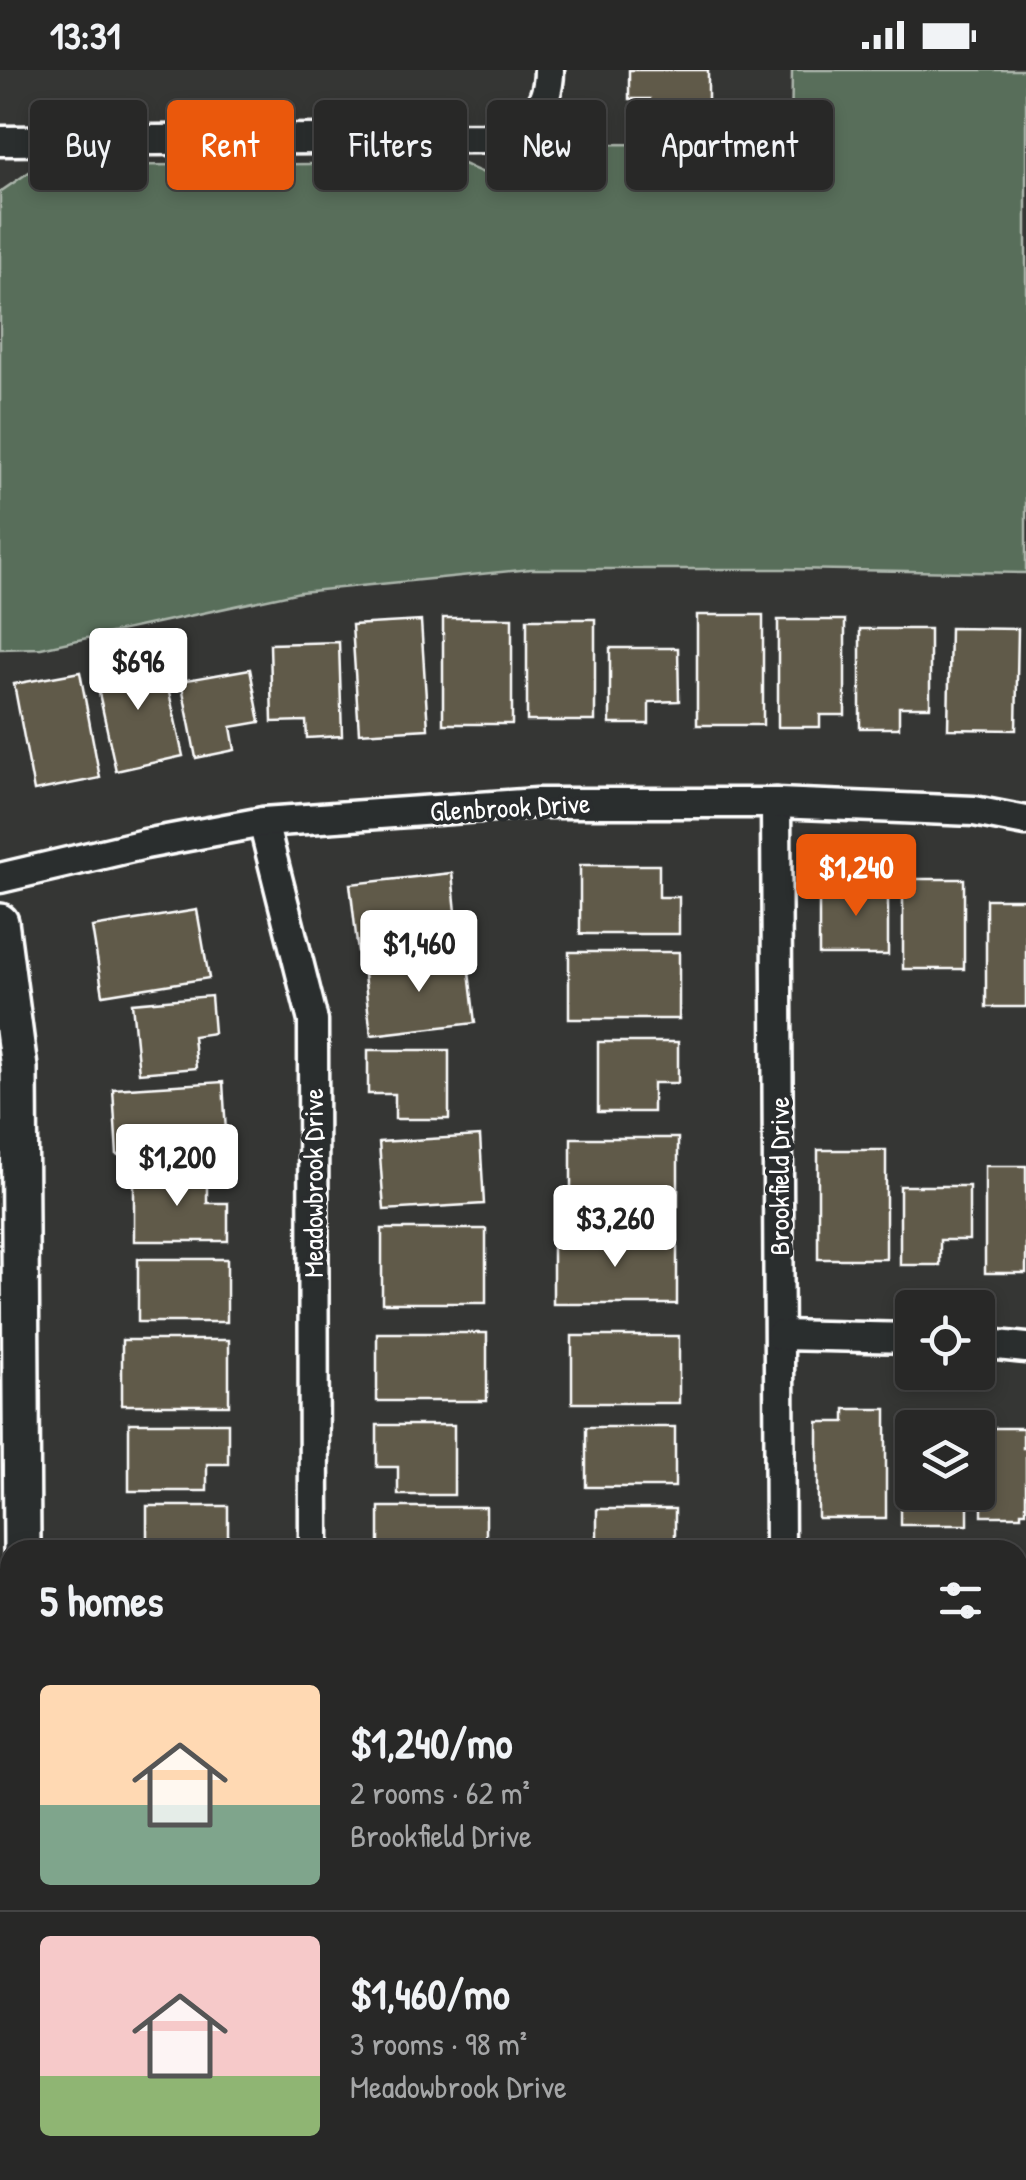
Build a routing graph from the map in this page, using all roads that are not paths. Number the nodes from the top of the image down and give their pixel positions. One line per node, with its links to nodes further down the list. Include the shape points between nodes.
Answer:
1 (549, 70): 2 (street, via 549,93 525,123 485,138)
2 (0, 141)
3 (776, 803): 4 (street, Glenbrook Drive, via 538,803); 5 (street, Glenbrook Drive, via 974,812); 8 (street, Brookfield Drive)
4 (263, 822): 6 (street, Glenbrook Drive); 13 (street, Meadowbrook Drive, via 312,1021)
5 (1026, 822)
6 (0, 878)
7 (0, 922): 12 (street, via 19,1068)
8 (780, 1335): 9 (street); 14 (street, Brookfield Drive)
9 (895, 1338)
10 (995, 1345): 11 (street)
11 (1026, 1348)
12 (22, 1540)
13 (314, 1540)
14 (780, 1540)

